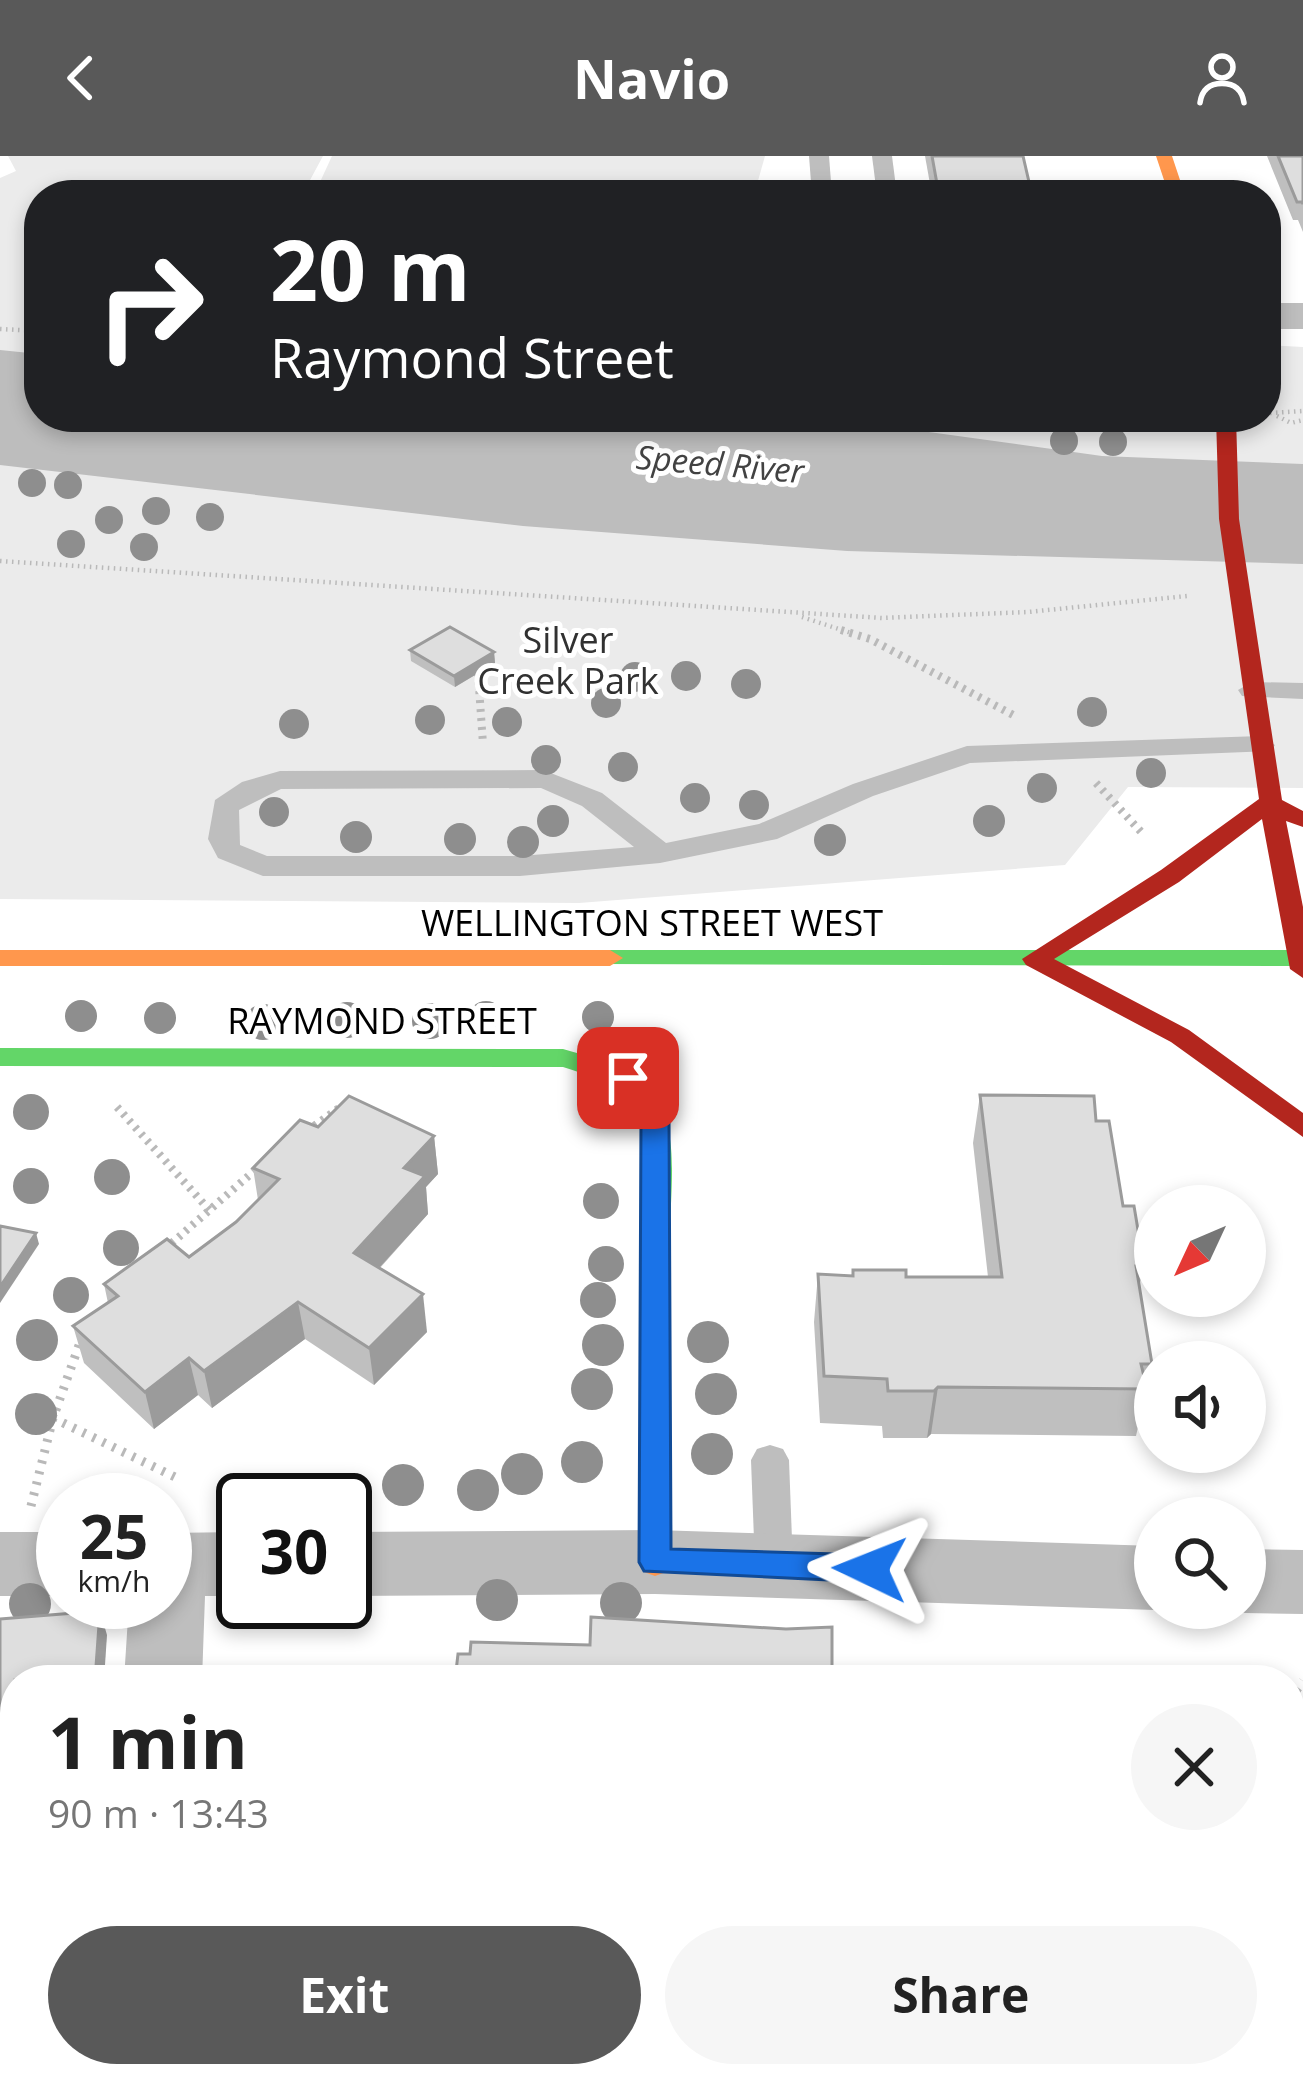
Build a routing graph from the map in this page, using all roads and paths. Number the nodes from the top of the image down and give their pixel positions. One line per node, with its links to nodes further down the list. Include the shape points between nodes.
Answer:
1 (1224, 432): 7 (main road)
2 (0, 561): 4 (path)
3 (1187, 596): 4 (path, via 1028,612)
4 (790, 613): 6 (path, via 870,639)
5 (478, 674): 11 (path)
6 (972, 690)
7 (1252, 690): 8 (lane); 9 (main road)
8 (1303, 691)
9 (1261, 745): 10 (lane); 12 (main road)
10 (1059, 751): 14 (path); 15 (lane, via 967,755 767,832)
11 (486, 779): 15 (lane, via 572,786); 15 (lane, via 280,780 225,806 223,839 228,851 263,866 520,866)
12 (1269, 803): 13 (main road); 17 (main road); 18 (main road)
13 (1303, 820)
14 (1151, 844)
15 (660, 854)
16 (0, 958): 18 (main road, WELLINGTON STREET WEST)
17 (1302, 958): 18 (main road, WELLINGTON STREET WEST); 19 (main road)
18 (1035, 959): 23 (main road, via 1180,1036)
19 (1303, 969)
20 (0, 1057): 21 (main road, RAYMOND STREET)
21 (408, 1057): 24 (path); 32 (main road, RAYMOND STREET, via 600,1064 628,1078 655,1117)
22 (112, 1102): 26 (path)
23 (1303, 1126)
24 (296, 1140)
25 (277, 1153): 26 (path)
26 (212, 1213): 27 (path)
27 (154, 1256)
28 (86, 1331): 29 (path)
29 (53, 1418): 31 (path); 33 (path)
30 (770, 1460): 35 (lane)
31 (167, 1473)
32 (655, 1562): 34 (street); 35 (street)
33 (27, 1564)
34 (372, 1564)
35 (774, 1566): 36 (street)
36 (1134, 1577)
37 (1266, 1581): 38 (street)
38 (1303, 1582)
39 (165, 1629): 40 (street)
40 (164, 1665)

